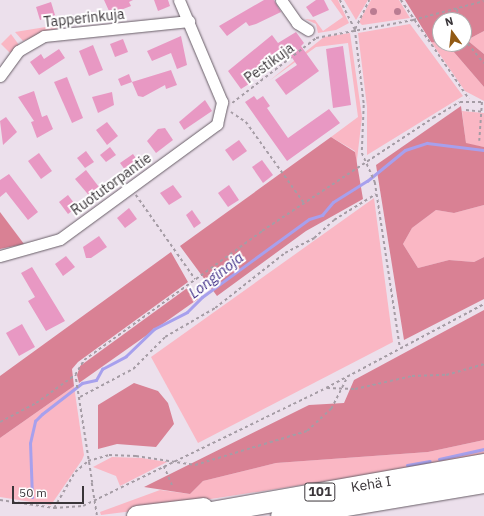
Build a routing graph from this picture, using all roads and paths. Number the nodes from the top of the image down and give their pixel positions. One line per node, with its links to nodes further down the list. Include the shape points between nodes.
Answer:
1 (180, 0): 10 (street)
2 (281, 0): 12 (street, via 297,23)
3 (340, 0): 11 (path)
4 (369, 0): 11 (path)
5 (401, 0): 9 (path)
6 (484, 1): 7 (path)
7 (457, 9): 8 (path); 9 (path)
8 (458, 12)
9 (413, 20): 11 (path); 17 (path)
10 (189, 21): 16 (street, Tapperinkuja, via 44,36 18,51); 19 (street)
11 (355, 29): 13 (path); 23 (path, via 364,105 362,153)
12 (308, 30): 13 (path)
13 (316, 38): 19 (path, Pestikuja, via 309,47)
14 (472, 49): 15 (path)
15 (484, 63)
16 (0, 76)
17 (469, 100): 18 (path); 23 (path, via 433,118)
18 (483, 102): 21 (path)
19 (223, 109): 24 (street, Ruotutorpantie, via 211,130); 26 (path, via 246,122)
20 (466, 110): 21 (path)
21 (483, 112): 22 (path)
22 (479, 141)
23 (365, 164): 25 (path, via 375,182); 26 (path)
24 (131, 187): 27 (street, Ruotutorpantie, via 60,239); 28 (path)
25 (376, 194): 30 (path); 36 (path, via 334,220 314,238 285,253 215,308 165,337 133,369)
26 (304, 203): 28 (path)
27 (0, 256)
28 (195, 278): 32 (path, via 84,360)
29 (484, 304): 30 (path)
30 (400, 348): 33 (path)
31 (484, 364): 35 (path, via 446,375 412,376)
32 (74, 375): 36 (path); 37 (path, via 36,403)
33 (349, 376): 34 (path); 35 (path)
34 (326, 388): 35 (path); 38 (path)
35 (342, 388): 38 (path, via 331,409 307,431 195,465)
36 (80, 398): 39 (path)
37 (0, 422)
38 (173, 460): 39 (path, via 109,455); 41 (path)
39 (88, 461): 45 (path, via 75,472); 47 (path, bridge)
40 (484, 464): 46 (highway, Kehä I / 101)
41 (164, 466): 43 (path); 45 (path, via 83,506)
42 (484, 482): 50 (highway, Kehä I / 101)
43 (172, 485)
44 (0, 500): 45 (path)
45 (54, 508)
46 (227, 508): 48 (highway, via 191,508); 49 (highway, Kehä I / 101)
47 (97, 516)
48 (137, 516)
49 (188, 516)
50 (281, 516)

